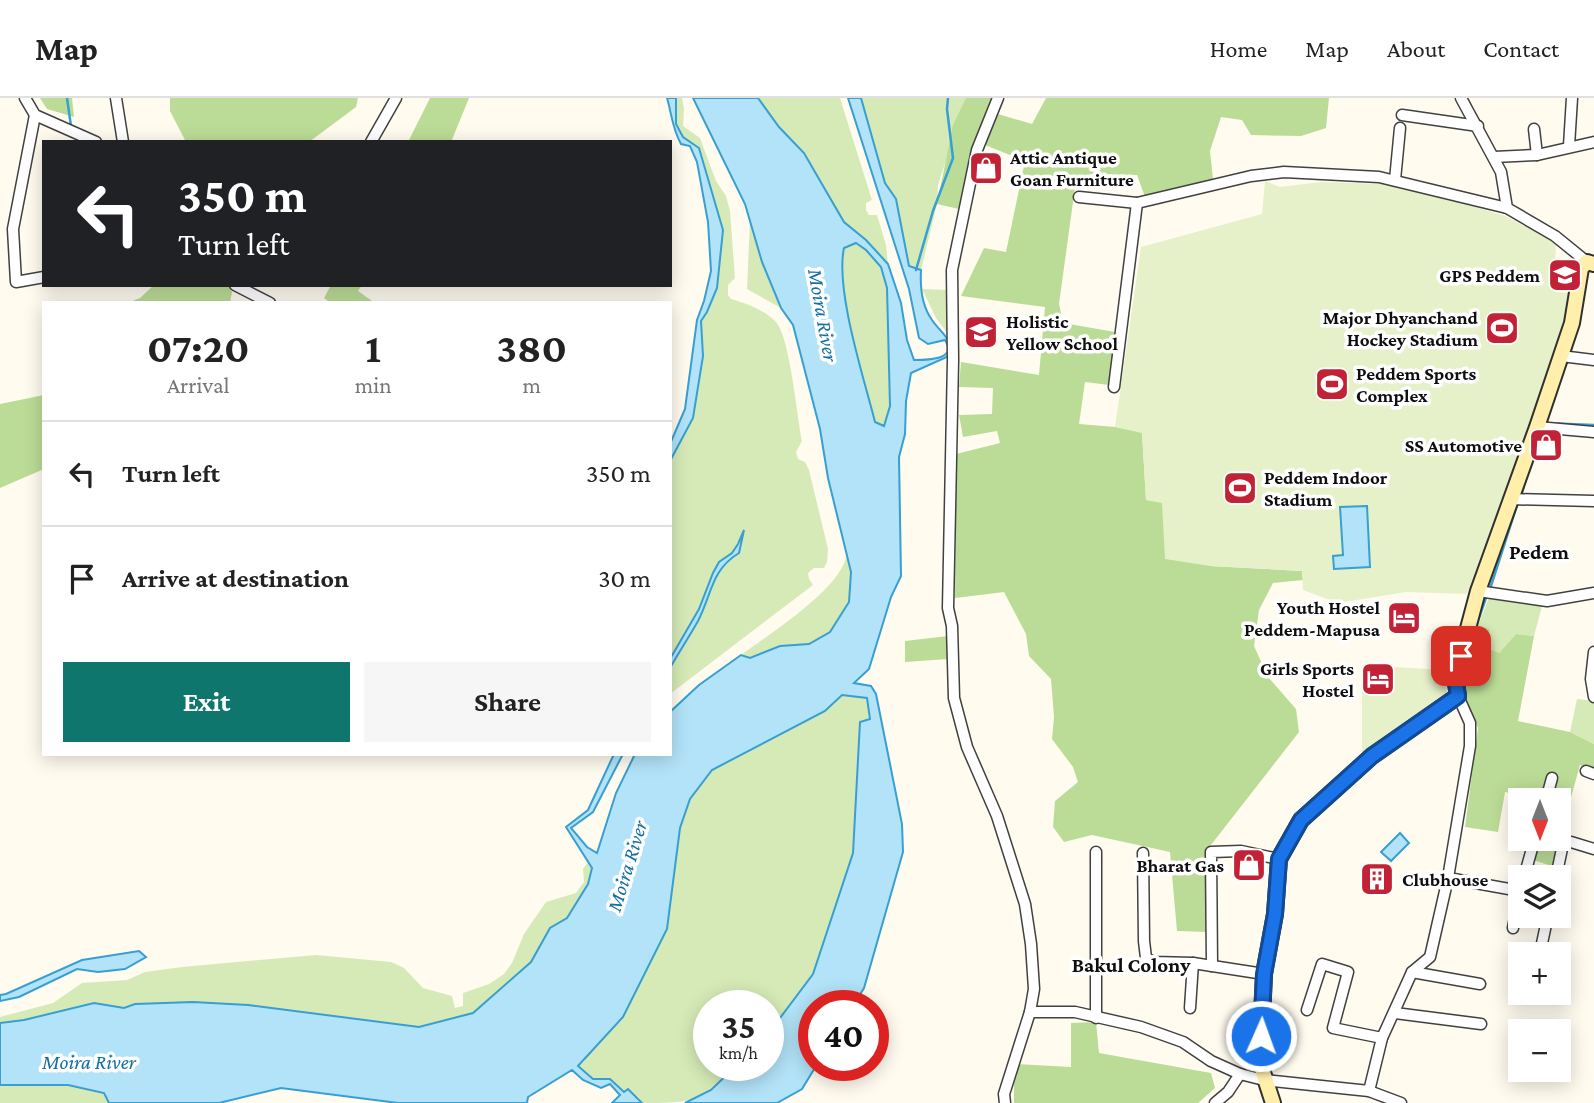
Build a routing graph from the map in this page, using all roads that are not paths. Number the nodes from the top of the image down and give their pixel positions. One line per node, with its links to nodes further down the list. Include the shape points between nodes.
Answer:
1 (25, 98): 7 (street)
2 (116, 98): 13 (street)
3 (396, 98): 14 (street)
4 (998, 98): 55 (street, via 977,150 952,270 948,608 960,722 1025,904 1034,989)
5 (1461, 98): 9 (street)
6 (1572, 98): 16 (street)
7 (35, 115): 12 (street); 24 (street, via 13,229 16,282)
8 (1402, 115): 9 (street)
9 (1478, 126): 18 (street)
10 (1400, 128): 19 (street)
11 (1534, 129): 17 (street)
12 (91, 140)
13 (123, 140)
14 (372, 140)
15 (1594, 142): 16 (street)
16 (1569, 146): 17 (street)
17 (1538, 155): 18 (street)
18 (1494, 158): 22 (street)
19 (1395, 180): 21 (street, via 1284,172); 22 (street)
20 (1079, 197): 21 (street)
21 (1137, 203): 29 (street)
22 (1507, 208): 23 (street)
23 (1591, 263): 27 (street, via 1581,268)
24 (42, 277)
25 (248, 288): 26 (street)
26 (267, 301)
27 (1561, 356): 28 (street); 30 (street)
28 (1594, 360)
29 (1114, 387)
30 (1537, 427): 31 (street); 32 (street)
31 (1594, 432)
32 (1510, 499): 33 (street); 34 (street)
33 (1594, 500)
34 (1478, 591): 35 (street, via 1547,601); 37 (street, via 1455,677)
35 (1594, 593)
36 (1594, 652): 38 (street)
37 (1458, 696): 44 (street, via 1372,756 1301,820); 46 (street, via 1470,723 1470,746)
38 (1594, 696)
39 (1552, 778): 40 (street)
40 (1549, 788)
41 (1594, 849): 45 (street, via 1563,844)
42 (1096, 852): 57 (street)
43 (1143, 853): 48 (street, via 1146,958)
44 (1279, 859): 49 (street, via 1241,851 1211,852); 51 (street)
45 (1559, 865)
46 (1448, 878): 47 (street); 50 (street, via 1430,957)
47 (1508, 887)
48 (1193, 963): 49 (street); 53 (street)
49 (1212, 966): 51 (street)
50 (1412, 972): 52 (street); 56 (street)
51 (1264, 974): 61 (street, via 1260,1063)
52 (1480, 984)
53 (1190, 1008)
54 (1307, 1010): 59 (street, via 1322,964 1348,972 1333,1028)
55 (1030, 1012): 57 (street, via 1075,1012); 63 (street)
56 (1395, 1013): 58 (street); 59 (street)
57 (1096, 1018): 60 (street, via 1142,1027 1183,1042)
58 (1481, 1024)
59 (1382, 1038): 62 (street)
60 (1240, 1074): 61 (street); 64 (street)
61 (1264, 1080): 62 (street); 65 (street)
62 (1369, 1091): 66 (street)
63 (1005, 1103)
64 (1215, 1103)
65 (1273, 1103)
66 (1401, 1103)

